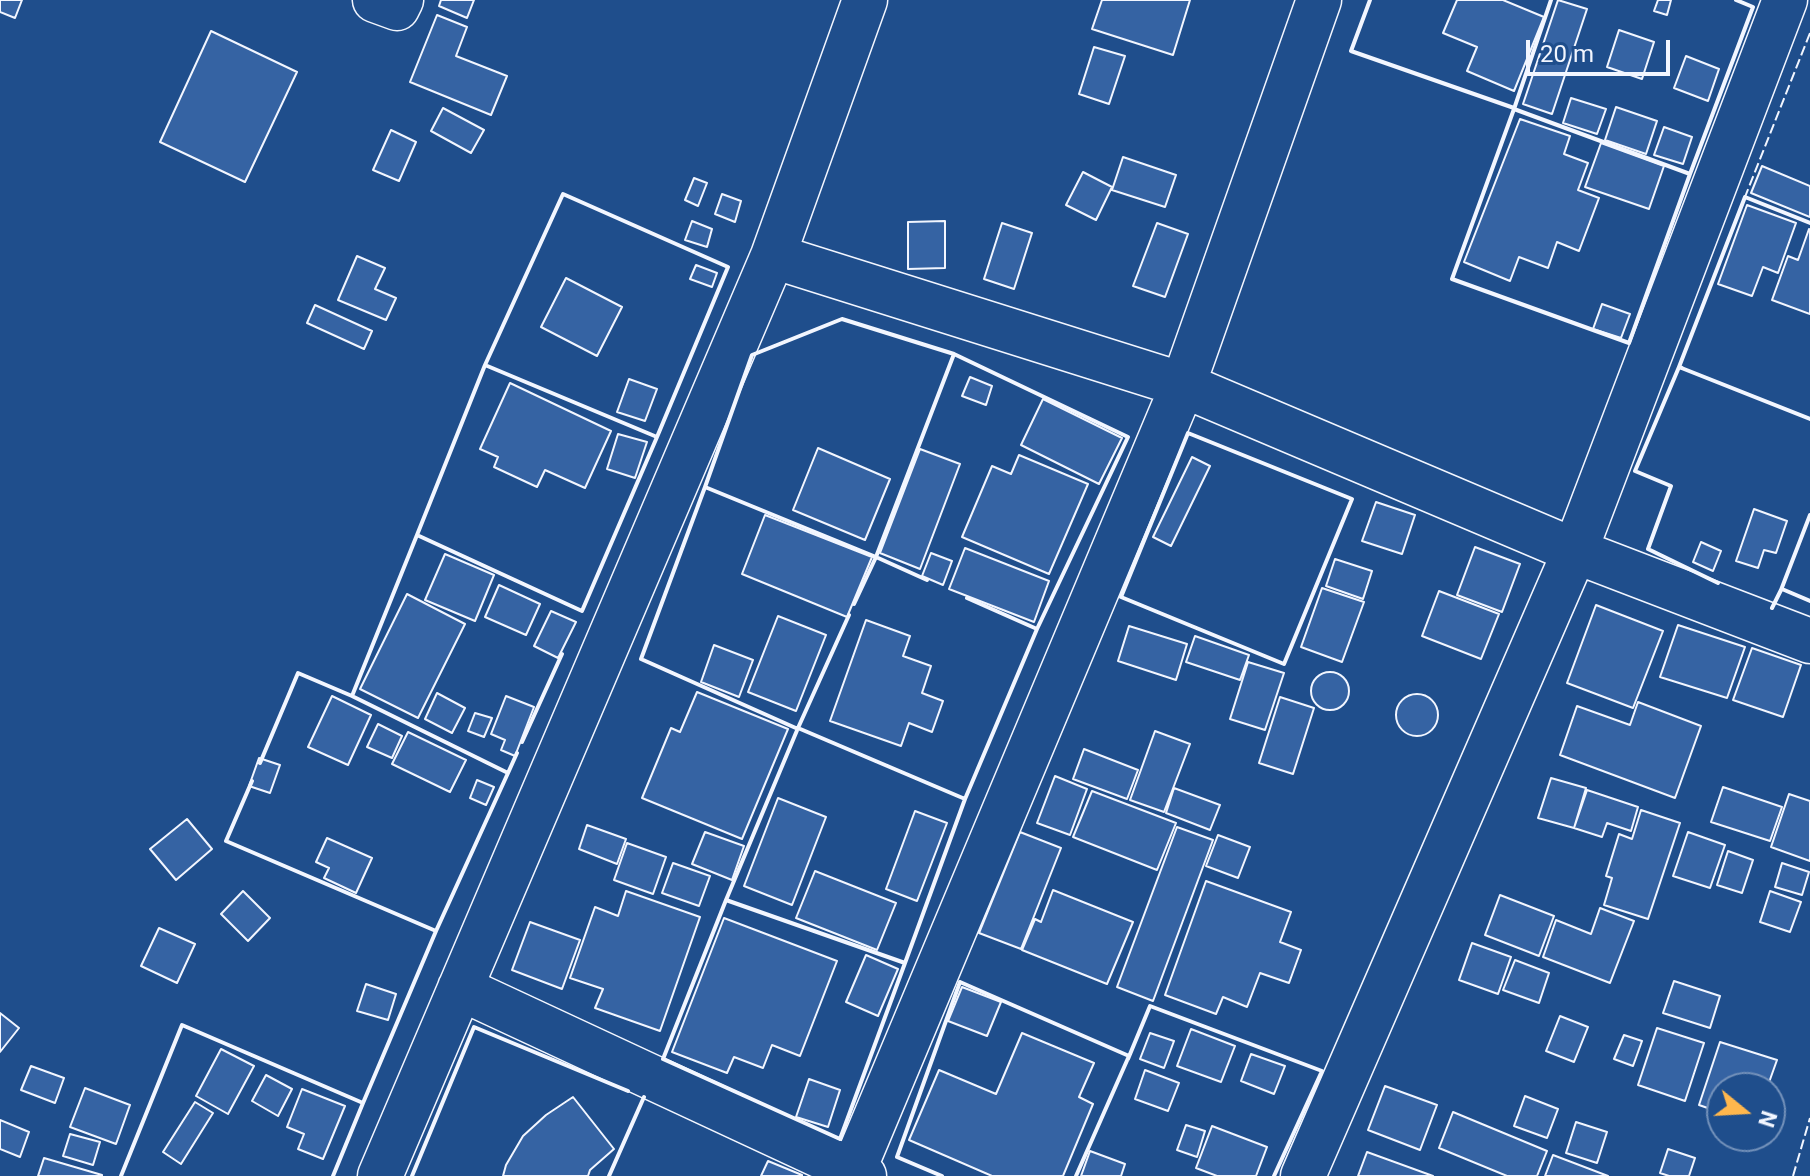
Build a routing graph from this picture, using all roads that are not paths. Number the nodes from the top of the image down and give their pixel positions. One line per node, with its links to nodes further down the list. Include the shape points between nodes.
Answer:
1 (375, 0): 2 (street, via 397,8)
2 (401, 0)
3 (865, 0): 6 (street)
4 (1319, 0): 7 (street)
5 (1785, 0): 8 (street)
6 (773, 256): 7 (street); 10 (street)
7 (1183, 385): 8 (street); 11 (street)
8 (1575, 551): 9 (street); 13 (street)
9 (1810, 641)
10 (460, 988): 11 (street); 12 (street)
11 (856, 1175)
12 (380, 1176)
13 (1303, 1176)

